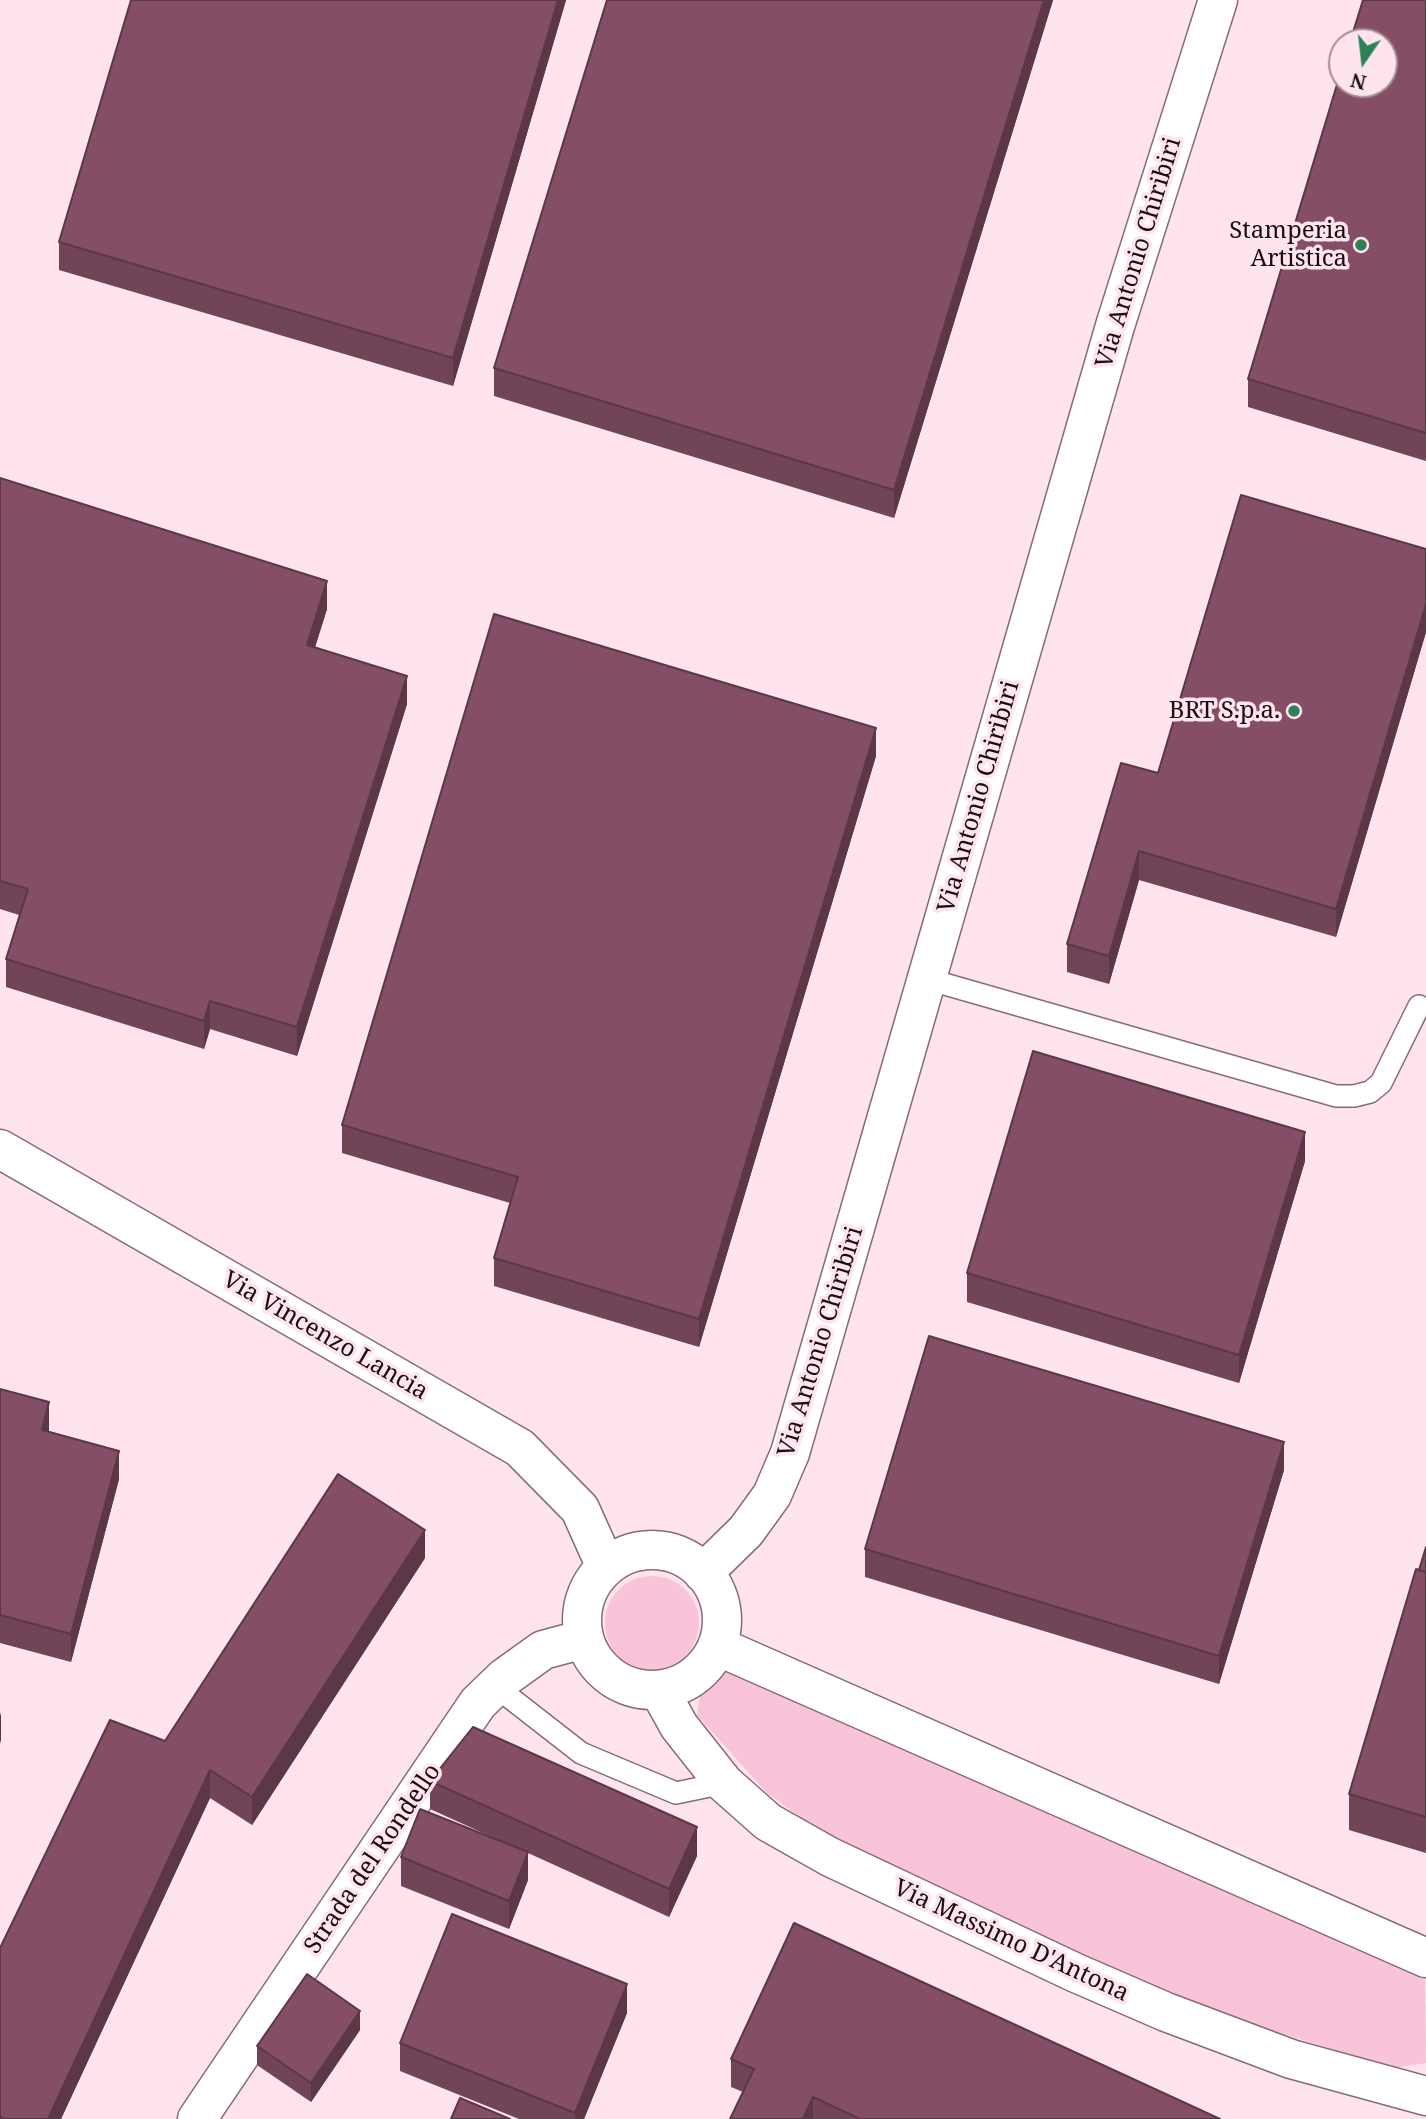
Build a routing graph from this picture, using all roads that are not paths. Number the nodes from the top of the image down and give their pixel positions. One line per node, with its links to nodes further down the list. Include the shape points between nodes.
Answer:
1 (1218, 0): 2 (street, Via Antonio Chiribiri, via 1115,327)
2 (927, 979): 3 (lane, via 1336,1096 1370,1092 1381,1083); 6 (street, Via Antonio Chiribiri, via 790,1453 772,1495 746,1531)
3 (1419, 1006)
4 (0, 1149): 5 (street, Via Vincenzo Lancia, via 520,1448 580,1509)
5 (606, 1567): 6 (street, via 645,1550 676,1555); 7 (street, via 584,1600)
6 (703, 1573): 8 (street, via 720,1607 722,1627)
7 (584, 1639): 9 (street, Strada del Rondello, via 543,1650); 10 (street, via 592,1657 621,1683)
8 (717, 1646): 10 (street, via 694,1675); 12 (street)
9 (495, 1686): 11 (lane, via 581,1753 676,1793); 14 (street, Strada del Rondello, via 478,1703)
10 (659, 1690): 11 (street, Via Massimo D'Antona)
11 (724, 1783): 13 (street, Via Massimo D'Antona, via 768,1822 830,1857 1076,1973 1291,2059)
12 (1426, 1958)
13 (1416, 2087)
14 (197, 2119)

